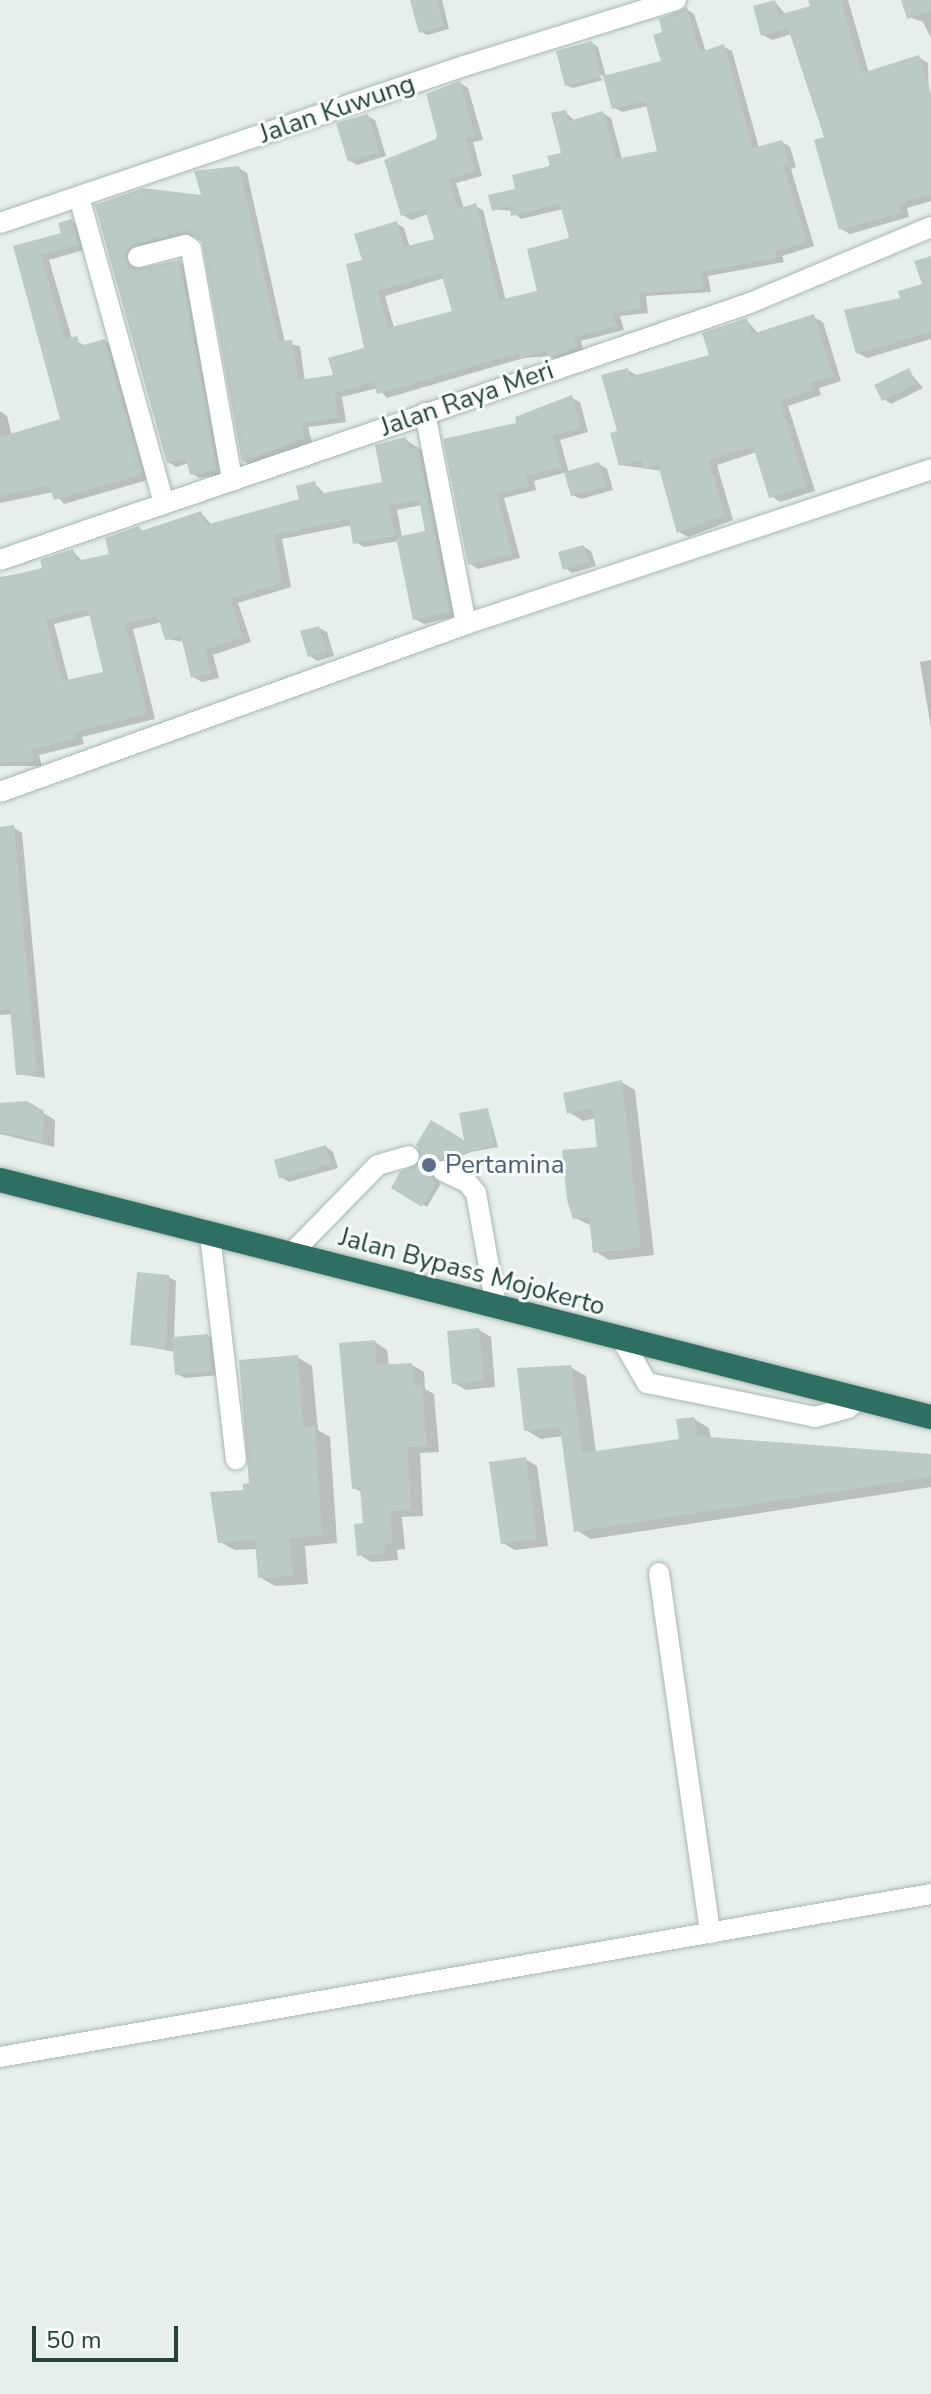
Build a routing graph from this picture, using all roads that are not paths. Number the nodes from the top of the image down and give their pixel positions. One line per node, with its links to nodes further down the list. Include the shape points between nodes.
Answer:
1 (676, 0): 2 (street, Jalan Kuwung)
2 (79, 197): 3 (street, Jalan Kuwung); 9 (street)
3 (0, 223)
4 (931, 227): 6 (street, Jalan Raya Meri, via 750,303)
5 (138, 257): 8 (street, via 185,245 191,249)
6 (425, 413): 8 (street, Jalan Raya Meri); 11 (street)
7 (931, 469): 11 (street)
8 (232, 480): 9 (street, Jalan Raya Meri)
9 (164, 503): 10 (street, Jalan Raya Meri)
10 (0, 560)
11 (466, 624): 12 (street)
12 (0, 792)
13 (409, 1156): 17 (street, via 378,1165)
14 (443, 1171): 18 (street, via 467,1182 476,1193)
15 (0, 1180): 16 (highway, Jalan Bypass Mojokerto)
16 (210, 1235): 17 (highway, Jalan Bypass Mojokerto); 22 (street)
17 (291, 1254): 18 (highway, Jalan Bypass Mojokerto)
18 (496, 1307): 19 (highway, Jalan Bypass Mojokerto)
19 (622, 1340): 20 (highway, Jalan Bypass Mojokerto); 20 (street, via 647,1383 815,1417 848,1408)
20 (858, 1399): 21 (highway, Jalan Bypass Mojokerto)
21 (931, 1417)
22 (236, 1459)
23 (659, 1573): 25 (street)
24 (931, 1894): 25 (street)
25 (710, 1933): 26 (street)
26 (0, 2057)

